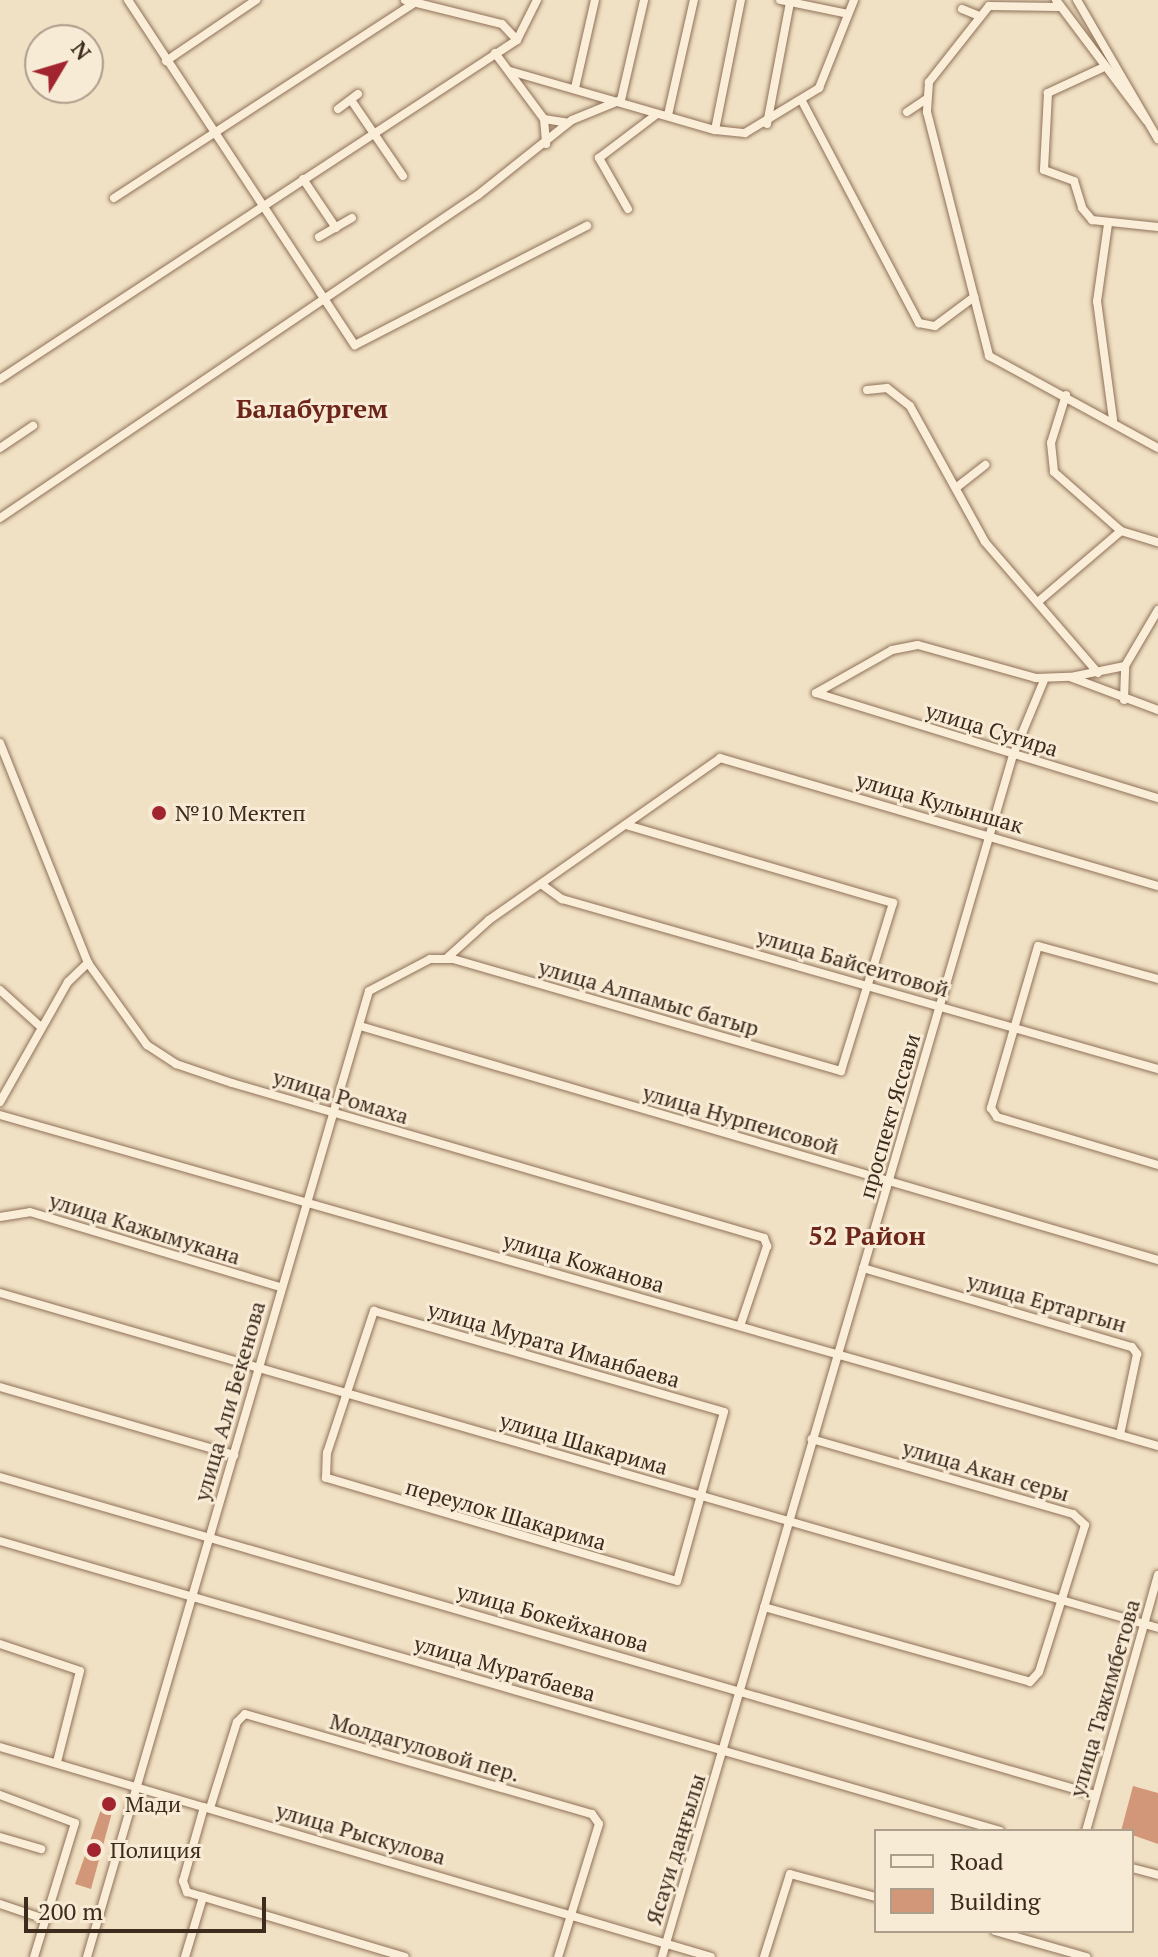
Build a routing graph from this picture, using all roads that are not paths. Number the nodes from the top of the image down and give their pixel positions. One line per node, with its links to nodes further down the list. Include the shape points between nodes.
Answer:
1 (128, 0): 20 (street)
2 (256, 0): 20 (street)
3 (405, 0): 12 (street)
4 (537, 0): 18 (street)
5 (595, 0): 23 (street)
6 (644, 0): 24 (street)
7 (694, 0): 30 (street)
8 (741, 0): 35 (street)
9 (780, 0): 13 (street)
10 (854, 0): 16 (street)
11 (1077, 0): 34 (street)
12 (416, 2): 18 (street, via 502,24); 37 (street)
13 (790, 2): 16 (street); 33 (street)
14 (1058, 4): 17 (street, via 995,3); 21 (street)
15 (962, 9): 17 (street)
16 (848, 14): 26 (street, via 819,88)
17 (979, 16): 25 (street, via 929,82)
18 (517, 40): 19 (street)
19 (495, 53): 22 (street); 36 (street)
20 (166, 61): 37 (street)
21 (1102, 68): 34 (street); 46 (street, via 1048,93 1043,164 1050,176 1074,181 1088,218)
22 (510, 71): 23 (street); 31 (street)
23 (575, 88): 24 (street)
24 (621, 100): 29 (street); 32 (street)
25 (925, 100): 28 (street); 52 (street)
26 (803, 103): 33 (street); 52 (street, via 919,323 935,326)
27 (338, 109): 36 (street, via 354,97)
28 (907, 112)
29 (657, 114): 30 (street); 44 (street, via 599,158)
30 (668, 115): 35 (street)
31 (544, 119): 32 (street); 39 (street)
32 (568, 123): 39 (street)
33 (767, 124): 35 (street, via 745,133)
34 (1153, 127): 38 (street)
35 (715, 130)
36 (373, 132): 40 (street); 41 (street)
37 (213, 135): 42 (street); 43 (street)
38 (1158, 139)
39 (546, 144): 51 (street)
40 (403, 176)
41 (303, 179): 43 (street); 49 (street)
42 (114, 198)
43 (262, 206): 51 (street); 53 (street)
44 (628, 209)
45 (352, 218): 49 (street)
46 (1108, 224): 48 (street); 56 (street, via 1097,301)
47 (587, 226): 51 (street, via 360,345)
48 (1158, 227)
49 (336, 228): 50 (street)
50 (319, 237)
51 (320, 296): 62 (street)
52 (974, 297): 55 (street, via 993,360)
53 (0, 379)
54 (867, 390): 61 (street, via 887,388 903,398)
55 (1066, 395): 56 (street); 63 (street, via 1051,443 1051,466)
56 (1113, 420): 59 (street)
57 (33, 426): 58 (street)
58 (0, 448)
59 (1158, 448)
60 (985, 465): 61 (street)
61 (957, 487): 65 (street, via 985,542)
62 (0, 518)
63 (1121, 531): 64 (street); 65 (street)
64 (1158, 542)
65 (1039, 601): 68 (street)
66 (1158, 610): 67 (street)
67 (1125, 666): 68 (street); 71 (street)
68 (1098, 673): 69 (street)
69 (1070, 677): 70 (street); 71 (street)
70 (1044, 680): 74 (street, проспект Яссави); 74 (street, улица Сугира, via 918,645 892,650 816,693)
71 (1124, 700): 72 (street)
72 (1158, 710)
73 (0, 743): 81 (street, улица Ромаха)
74 (1013, 755): 75 (street, улица Сугира); 77 (street, проспект Яссави)
75 (1158, 798)
76 (626, 825): 77 (street, улица Кулыншак, via 711,761 732,760); 78 (street); 83 (street, via 890,900 895,908)
77 (989, 835): 79 (street, улица Кулыншак); 85 (street, проспект Яссави)
78 (541, 884): 80 (street); 83 (street, улица Байсеитовой, via 562,899)
79 (1158, 886)
80 (447, 958): 83 (street, улица Алпамыс батыр, via 841,1071); 86 (street, улица Али Бекенова, via 430,959 372,988)
81 (88, 963): 88 (street, via 68,982); 91 (street, улица Ромаха, via 114,1006 163,1057)
82 (1158, 979): 87 (street, via 1040,945)
83 (869, 984): 85 (street, улица Байсеитовой)
84 (0, 990): 88 (street)
85 (940, 1006): 87 (street, улица Байсеитовой); 94 (street, проспект Яссави)
86 (360, 1026): 91 (street, улица Али Бекенова); 94 (street, улица Нурпеисовой)
87 (1013, 1026): 89 (street, улица Байсеитовой); 93 (street, via 994,1115)
88 (41, 1027): 90 (street)
89 (1158, 1069)
90 (0, 1102)
91 (332, 1113): 95 (street, улица Али Бекенова); 101 (street, улица Ромаха, via 764,1238 767,1246)
92 (0, 1115): 95 (street, улица Кожанова)
93 (1158, 1165)
94 (888, 1180): 97 (street, улица Нурпеисовой); 98 (street, проспект Яссави)
95 (305, 1199): 99 (street, улица Али Бекенова); 101 (street, улица Кожанова)
96 (0, 1217): 99 (street, улица Кажымукана, via 15,1210 30,1212)
97 (1158, 1260)
98 (863, 1268): 102 (street, проспект Яссави); 106 (street, улица Ертаргын, via 1132,1347 1137,1354)
99 (280, 1287): 103 (street, улица Али Бекенова)
100 (0, 1293): 103 (street, улица Шакарима)
101 (740, 1326): 102 (street, улица Кожанова)
102 (836, 1355): 106 (street, улица Кожанова); 107 (street, проспект Яссави)
103 (257, 1368): 105 (street, улица Шакарима); 109 (street, улица Али Бекенова)
104 (0, 1387): 109 (street)
105 (346, 1393): 111 (street, улица Шакарима); 111 (street, улица Мурата Иманбаева, via 369,1315 377,1311 721,1411 725,1420); 111 (street, переулок Шакарима, via 323,1470 326,1478 458,1519 677,1581)
106 (1120, 1435): 108 (street, улица Кожанова)
107 (812, 1439): 112 (street, проспект Яссави); 117 (street, улица Акан серы, via 1081,1517 1085,1525)
108 (1158, 1446)
109 (234, 1455): 113 (street, улица Али Бекенова)
110 (0, 1477): 113 (street, улица Бокейханова)
111 (702, 1495): 112 (street, улица Шакарима)
112 (788, 1524): 117 (street, улица Шакарима); 118 (street, проспект Яссави)
113 (210, 1537): 116 (street, улица Али Бекенова); 122 (street, улица Бокейханова)
114 (0, 1541): 116 (street, улица Муратбаева)
115 (1158, 1575): 119 (street, улица Тажимбетова)
116 (191, 1596): 124 (street, улица Муратбаева); 126 (street, улица Али Бекенова)
117 (1061, 1599): 118 (street, улица Акан серы, via 1039,1672 1030,1682); 119 (street, улица Шакарима)
118 (764, 1607): 122 (street, проспект Яссави)
119 (1143, 1625): 120 (street, улица Шакарима); 128 (street, улица Тажимбетова)
120 (1158, 1628)
121 (0, 1644): 125 (street, via 80,1671)
122 (739, 1690): 124 (street, проспект Яссави); 128 (street, улица Бокейханова)
123 (0, 1747): 125 (street, улица Рыскулова)
124 (723, 1751): 130 (street, улица Муратбаева); 142 (street, Ясауи даңғылы)
125 (57, 1762): 126 (street, улица Рыскулова)
126 (136, 1788): 129 (street, улица Рыскулова); 144 (street, улица Али Бекенова)
127 (0, 1795): 140 (street, via 75,1823)
128 (1095, 1795): 131 (street, улица Тажимбетова)
129 (207, 1808): 137 (street, Молдагуловой пер., via 183,1881 187,1892); 139 (street, улица Рыскулова); 139 (street, Молдагуловой пер., via 237,1722 250,1715 594,1815 599,1824)
130 (993, 1829)
131 (1086, 1829)
132 (0, 1837): 133 (street)
133 (41, 1849)
134 (1134, 1869): 135 (street)
135 (1158, 1875)
136 (874, 1896): 150 (street, via 790,1874)
137 (203, 1897): 145 (street); 146 (street)
138 (0, 1904): 140 (street)
139 (571, 1912): 142 (street, улица Рыскулова); 147 (street, Молдагуловой пер.)
140 (44, 1919): 143 (street)
141 (1002, 1933): 151 (street)
142 (666, 1942): 148 (street, Ясауи даңғылы); 149 (street, улица Рыскулова)
143 (34, 1957)
144 (87, 1957)
145 (185, 1957)
146 (405, 1957)
147 (558, 1957)
148 (662, 1957)
149 (711, 1957)
150 (764, 1957)
151 (1086, 1957)

